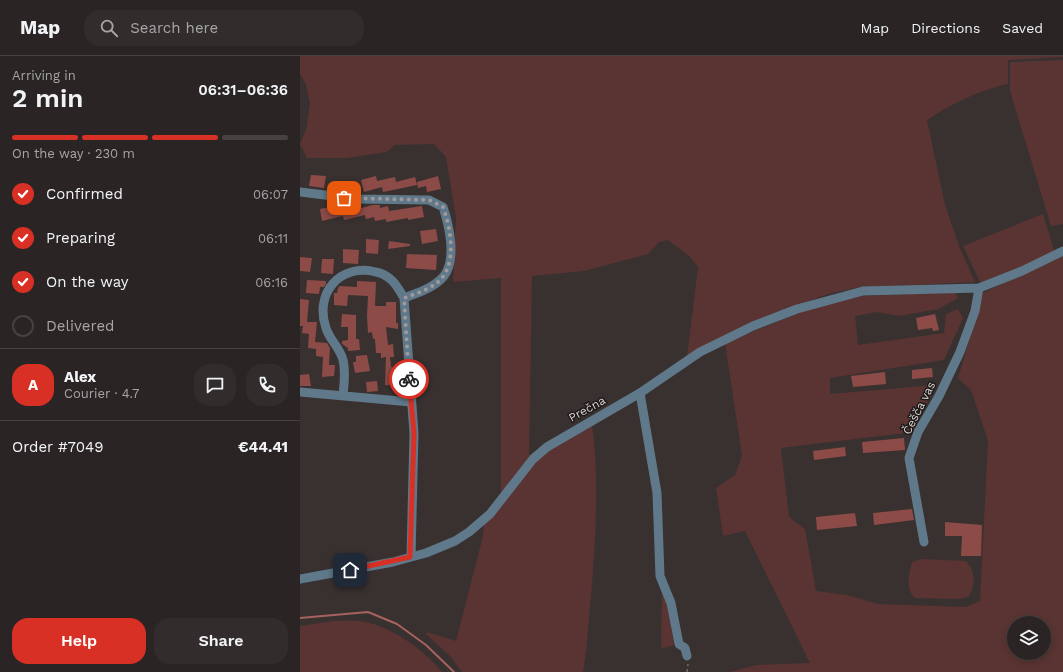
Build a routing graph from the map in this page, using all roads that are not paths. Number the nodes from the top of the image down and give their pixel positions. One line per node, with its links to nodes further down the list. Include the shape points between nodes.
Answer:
1 (300, 192): 4 (street, via 357,199 429,200 443,207 450,253 449,264 444,275 433,285)
2 (1063, 251): 3 (street)
3 (979, 288): 6 (street, Prečna, via 863,292 797,309 753,326 700,352); 9 (street, Češča vas, via 975,311 960,352 918,432 909,458)
4 (404, 298): 7 (street, via 389,277 374,271 349,273 330,286 322,305 322,316 326,330 343,358); 8 (street)
5 (300, 392): 7 (street)
6 (640, 393): 10 (street, Prečna, via 547,447 533,459 503,500 469,532 442,547); 12 (street, via 657,493 660,576 671,603 679,644 685,648)
7 (343, 396): 8 (street)
8 (411, 402): 10 (street, via 414,449)
9 (924, 542)
10 (410, 557): 11 (street, Prečna)
11 (300, 579)
12 (687, 656)

